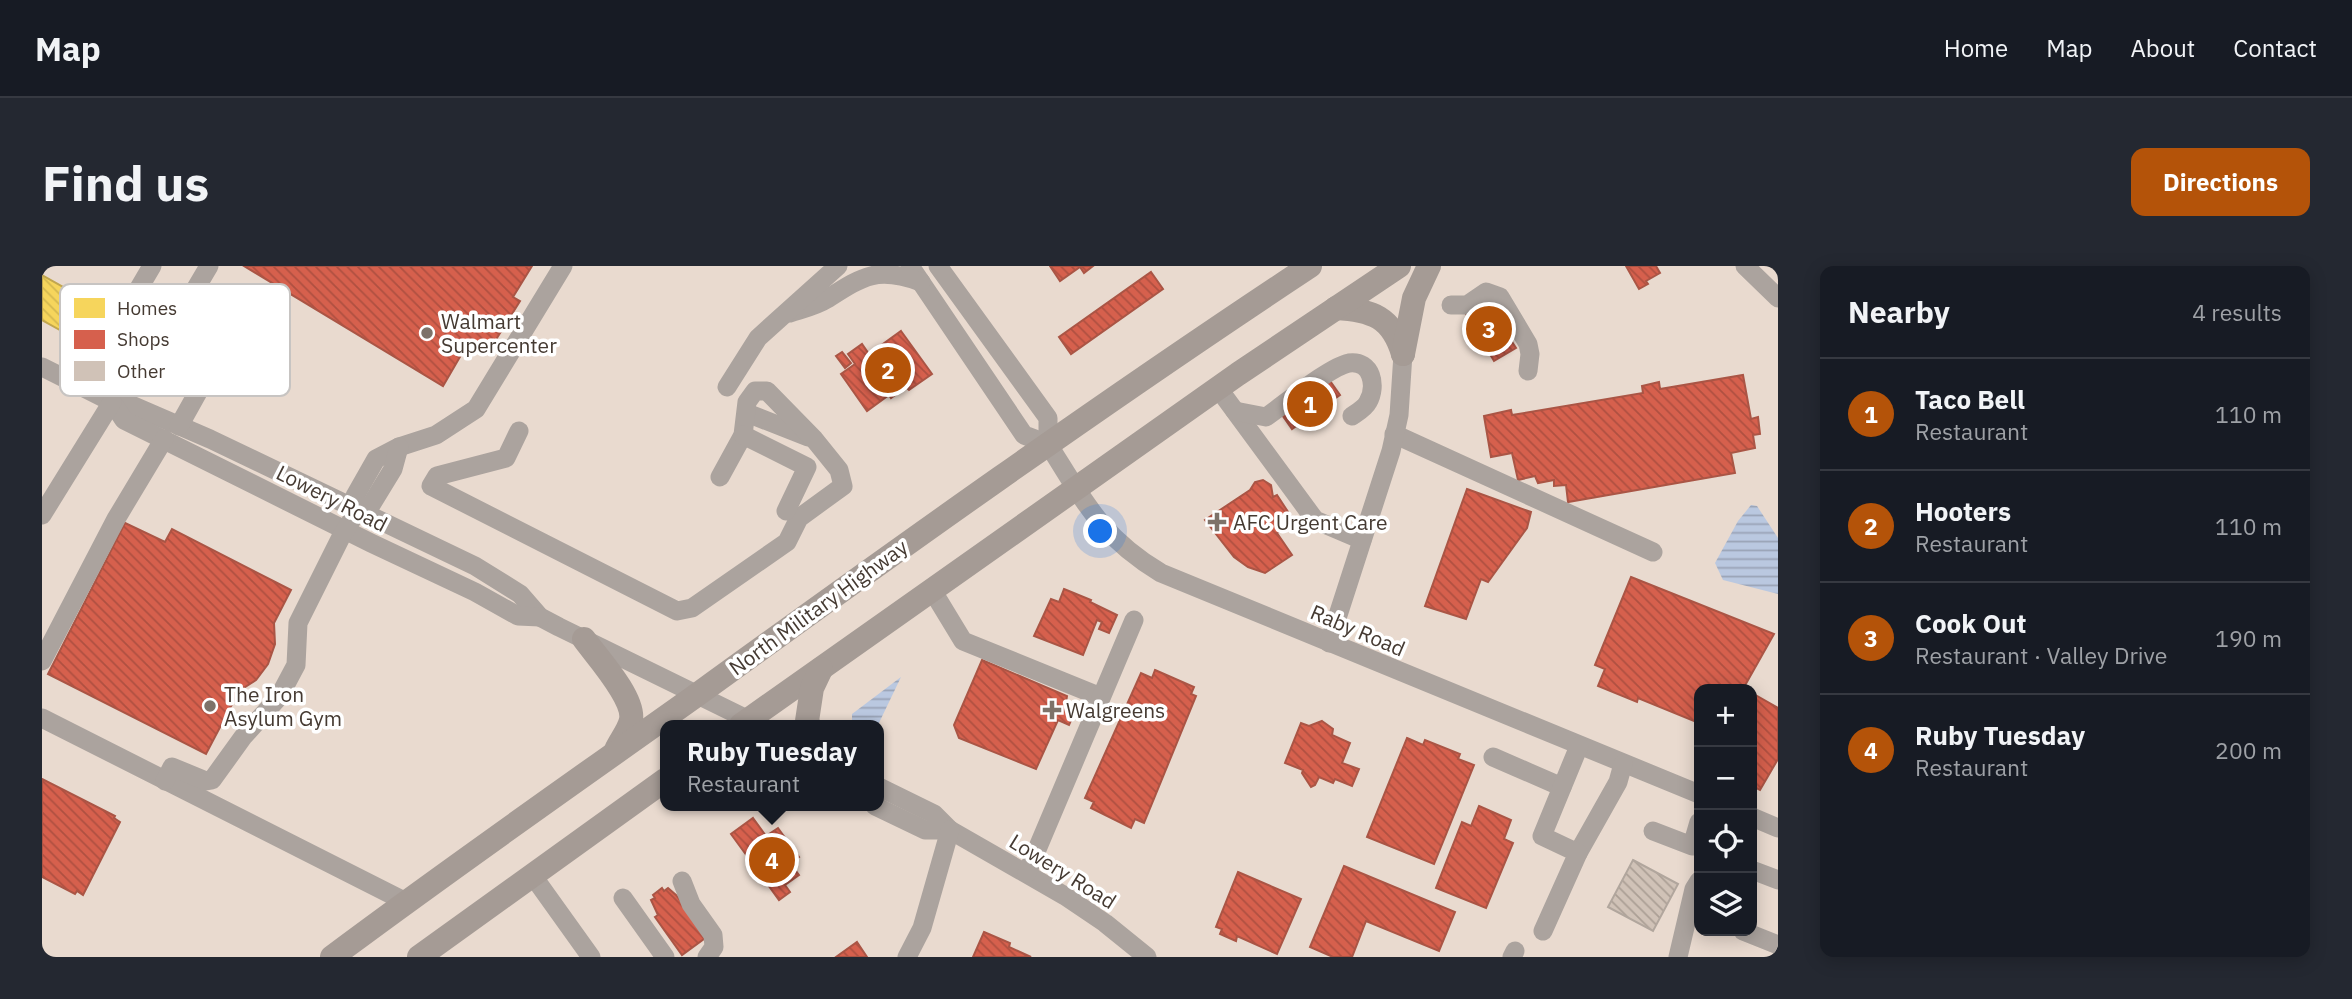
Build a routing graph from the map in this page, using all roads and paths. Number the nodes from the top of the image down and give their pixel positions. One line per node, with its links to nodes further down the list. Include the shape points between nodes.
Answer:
1 (152, 266): 11 (street)
2 (209, 266): 12 (street)
3 (563, 266): 38 (street, via 476,410 436,435 376,459 355,496)
4 (838, 266): 16 (street)
5 (1310, 266): 35 (main road, North Military Highway)
6 (1399, 266): 15 (main road)
7 (1429, 266): 17 (main road, via 1414,298)
8 (1745, 266): 13 (street)
9 (945, 268): 35 (street, via 1048,418)
10 (916, 274): 16 (street, via 874,270 824,301); 35 (street, via 1024,435)
11 (141, 284)
12 (198, 284)
13 (1778, 298)
14 (1451, 305): 19 (street, via 1467,305 1486,292 1500,297 1528,344)
15 (1336, 308): 17 (main road, via 1381,318 1392,328); 22 (main road)
16 (786, 315): 21 (street, via 758,338)
17 (1403, 354): 31 (street)
18 (42, 366): 20 (street, Lowery Road)
19 (1528, 371)
20 (60, 376)
21 (727, 387)
22 (1218, 388): 26 (street); 37 (main road)
23 (100, 396): 25 (street, Lowery Road)
24 (196, 396): 29 (street)
25 (112, 402): 29 (street, Lowery Road, via 129,404); 33 (street, Lowery Road, via 124,420); 40 (street)
26 (1235, 411): 28 (street, via 1266,417 1352,362 1365,366 1373,387 1370,400); 42 (street, via 1315,520)
27 (747, 413): 32 (street); 34 (street); 34 (street, via 747,402 755,391 767,391)
28 (1352, 416)
29 (179, 426): 38 (street, Lowery Road)
30 (519, 432): 34 (street, via 506,458 437,476 431,486 677,611 692,608 787,542 799,518 843,486 839,470)
31 (1394, 434): 42 (street); 43 (street)
32 (743, 435): 36 (street); 39 (street, via 807,467)
33 (164, 439): 41 (street, Lowery Road); 49 (street, via 116,519)
34 (814, 439)
35 (1048, 444): 37 (street, Raby Road); 51 (main road, North Military Highway)
36 (720, 477)
37 (1076, 489): 44 (main road); 48 (street, Raby Road, via 1103,528 1144,563)
38 (358, 509): 41 (street); 45 (street, Lowery Road, via 475,566 520,594)
39 (786, 511)
40 (42, 515)
41 (346, 530): 45 (street, Lowery Road, via 518,616); 63 (street, via 298,623 296,665 279,697 212,780 172,767)
42 (1362, 540): 48 (street)
43 (1653, 552)
44 (932, 590): 50 (main road); 52 (street, via 963,641)
45 (540, 617): 47 (street, Lowery Road)
46 (1134, 620): 52 (street)
47 (584, 639): 51 (street, Lowery Road); 60 (main road, via 631,708 631,722)
48 (1329, 643): 59 (street, Raby Road)
49 (42, 661)
50 (821, 669): 56 (main road); 57 (main road, via 812,688)
51 (698, 694): 54 (main road, North Military Highway); 55 (street, Lowery Road)
52 (1101, 697): 76 (street)
53 (42, 718): 63 (street)
54 (661, 720)
55 (744, 720)
56 (756, 720)
57 (807, 720)
58 (660, 721): 60 (main road, North Military Highway)
59 (1580, 746): 62 (street, Raby Road); 65 (street)
60 (613, 754): 81 (main road, North Military Highway)
61 (1493, 757): 65 (street)
62 (1623, 764): 67 (street, Raby Road); 74 (street, via 1618,782)
63 (165, 781): 81 (street)
64 (660, 784): 77 (main road)
65 (1562, 787): 74 (street, via 1542,836)
66 (884, 789): 71 (street, Lowery Road, via 934,814)
67 (1694, 792)
68 (884, 810): 71 (street, Lowery Road, via 925,830)
69 (1757, 818): 70 (street)
70 (1776, 824)
71 (950, 830): 76 (street, Lowery Road); 91 (street, via 922,928)
72 (1653, 831): 73 (street)
73 (1694, 847)
74 (1578, 853): 83 (street)
75 (1757, 872): 78 (street)
76 (1027, 873): 92 (street, Lowery Road, via 1105,923)
77 (533, 876): 87 (main road); 88 (street)
78 (1778, 880)
79 (682, 881): 90 (street, via 691,904 713,935 714,947)
80 (623, 898): 89 (street)
81 (406, 902): 86 (main road, North Military Highway)
82 (1694, 915): 93 (street)
83 (1543, 931)
84 (1756, 936): 85 (street)
85 (1778, 945)
86 (332, 957)
87 (419, 957)
88 (591, 957)
89 (665, 957)
90 (707, 957)
91 (907, 957)
92 (1147, 957)
93 (1678, 957)

